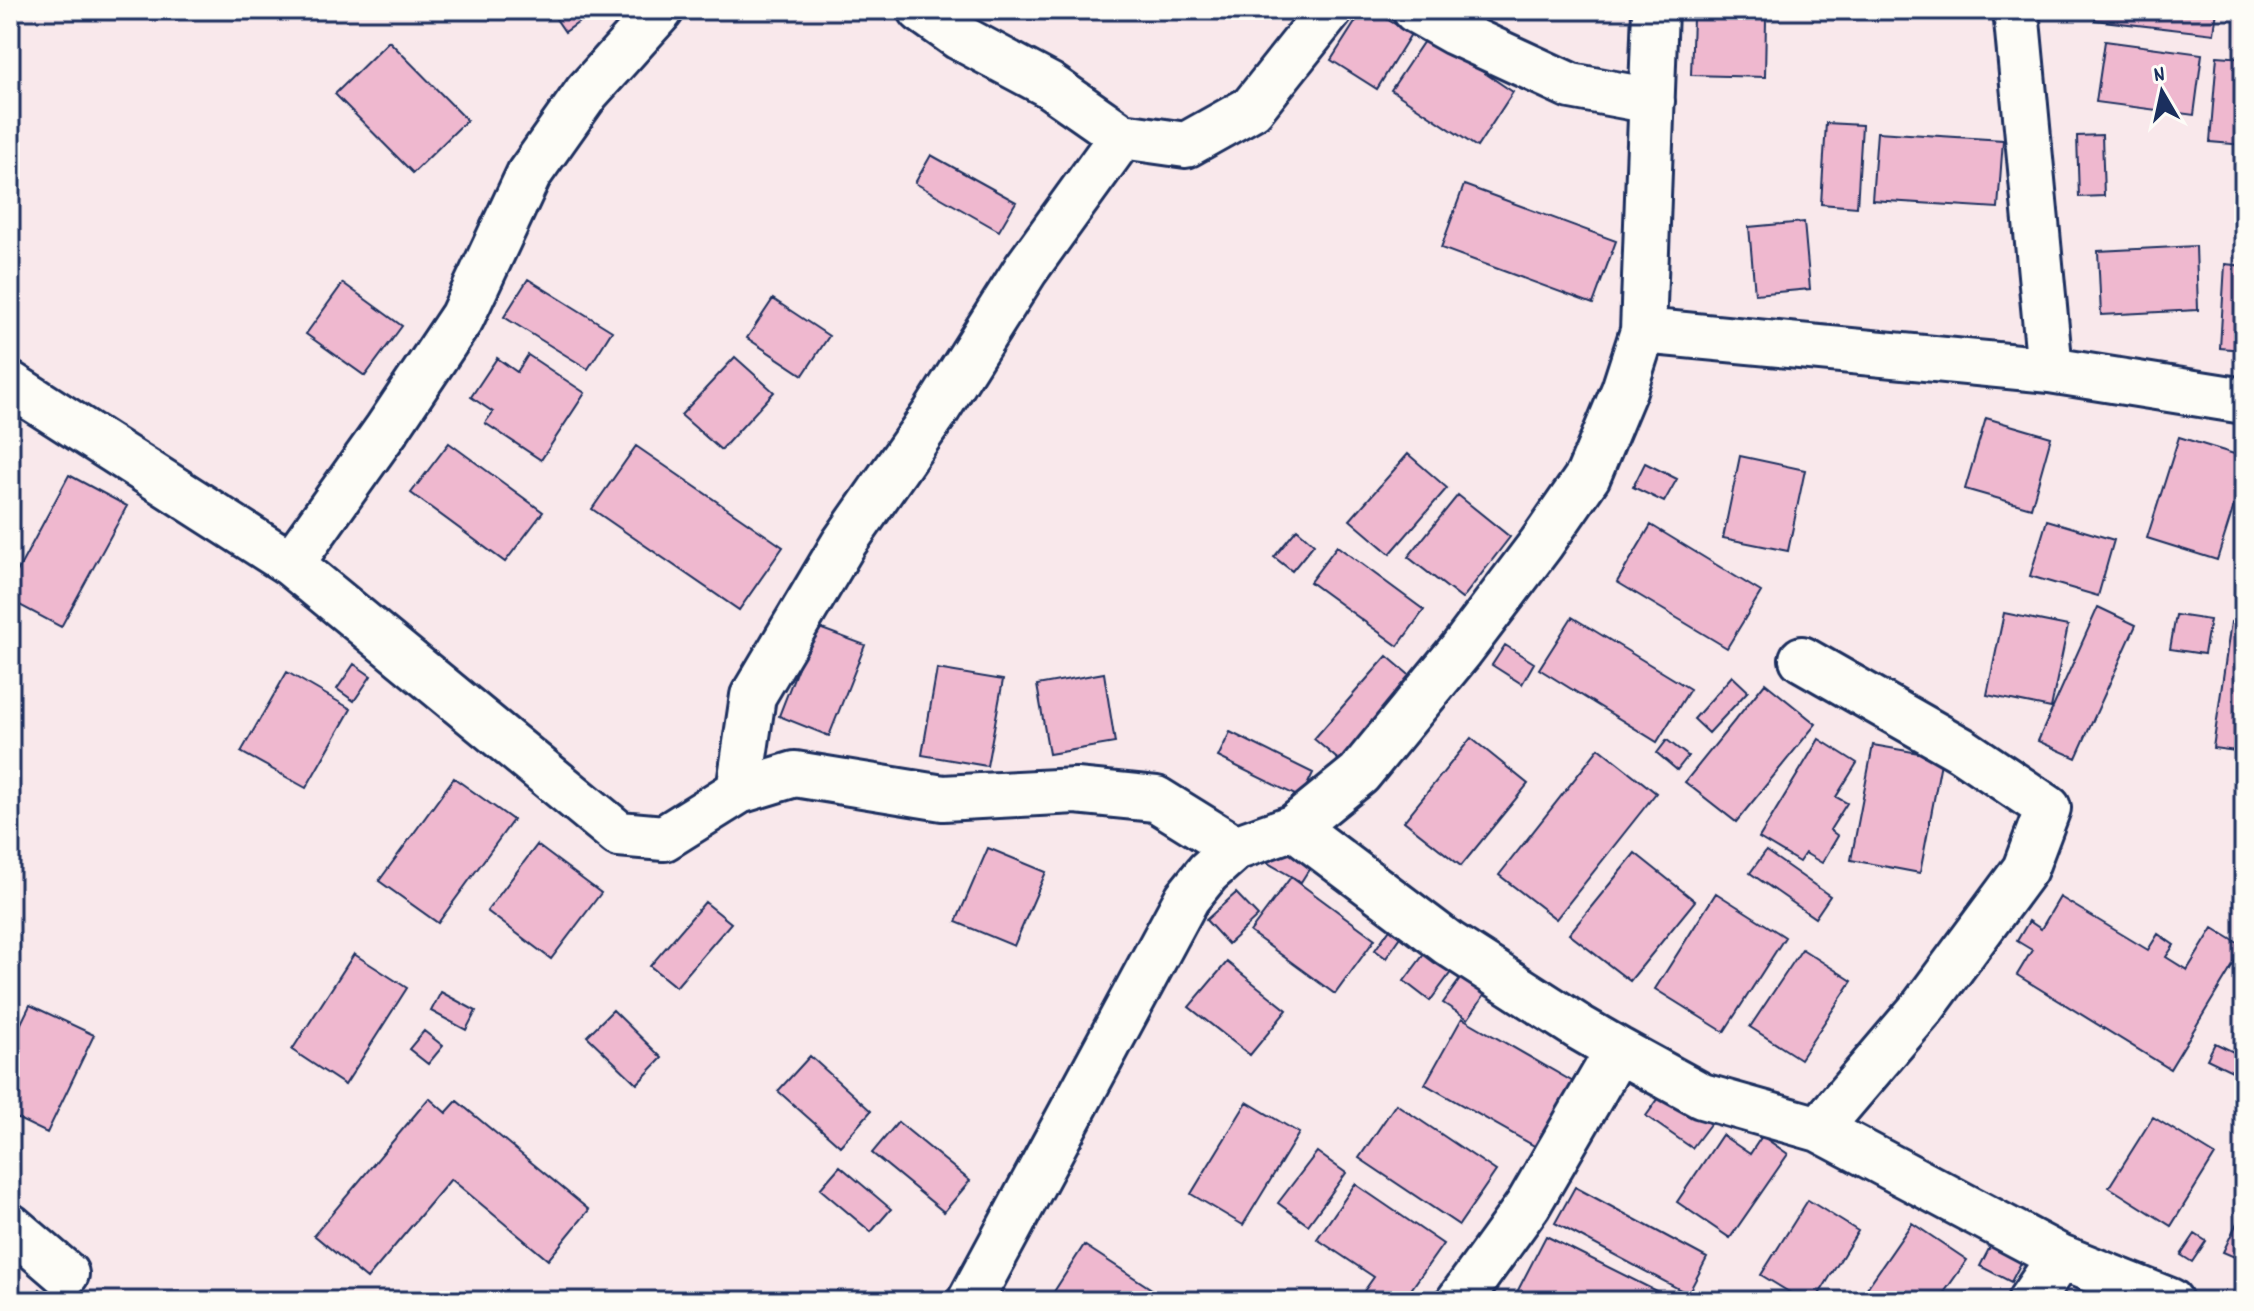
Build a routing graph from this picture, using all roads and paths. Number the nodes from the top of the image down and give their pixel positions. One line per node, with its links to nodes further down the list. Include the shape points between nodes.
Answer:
1 (661, 10): 14 (street, via 587,92 529,174 462,317)
2 (921, 10): 7 (street)
3 (1330, 10): 9 (street, via 1252,108 1186,145)
4 (1415, 10): 8 (street, via 1571,86)
5 (1655, 10): 8 (street)
6 (2016, 10): 11 (street)
7 (967, 23): 9 (street)
8 (1652, 101): 10 (street)
9 (1122, 136): 16 (street, via 1026,269 844,543 753,696)
10 (1643, 331): 11 (street); 17 (street, via 1588,476 1541,544 1359,774)
11 (2050, 370): 13 (street)
12 (10, 384): 14 (street)
13 (2244, 401)
14 (291, 564): 16 (street, via 619,834 664,838)
15 (1802, 659): 20 (street, via 1962,750 2048,808 2025,869 1923,1007)
16 (739, 791): 18 (street, via 795,774 943,798 1076,791 1156,799)
17 (1294, 827): 18 (street); 19 (street, via 1448,943)
18 (1235, 848): 24 (street, via 1187,898)
19 (1618, 1050): 20 (street, via 1702,1096); 25 (street, via 1528,1205)
20 (1819, 1129): 22 (street)
21 (10, 1226): 23 (street)
22 (2060, 1257): 26 (street); 27 (street)
23 (66, 1274)
24 (970, 1301)
25 (1459, 1301)
26 (2030, 1301)
27 (2170, 1301)

